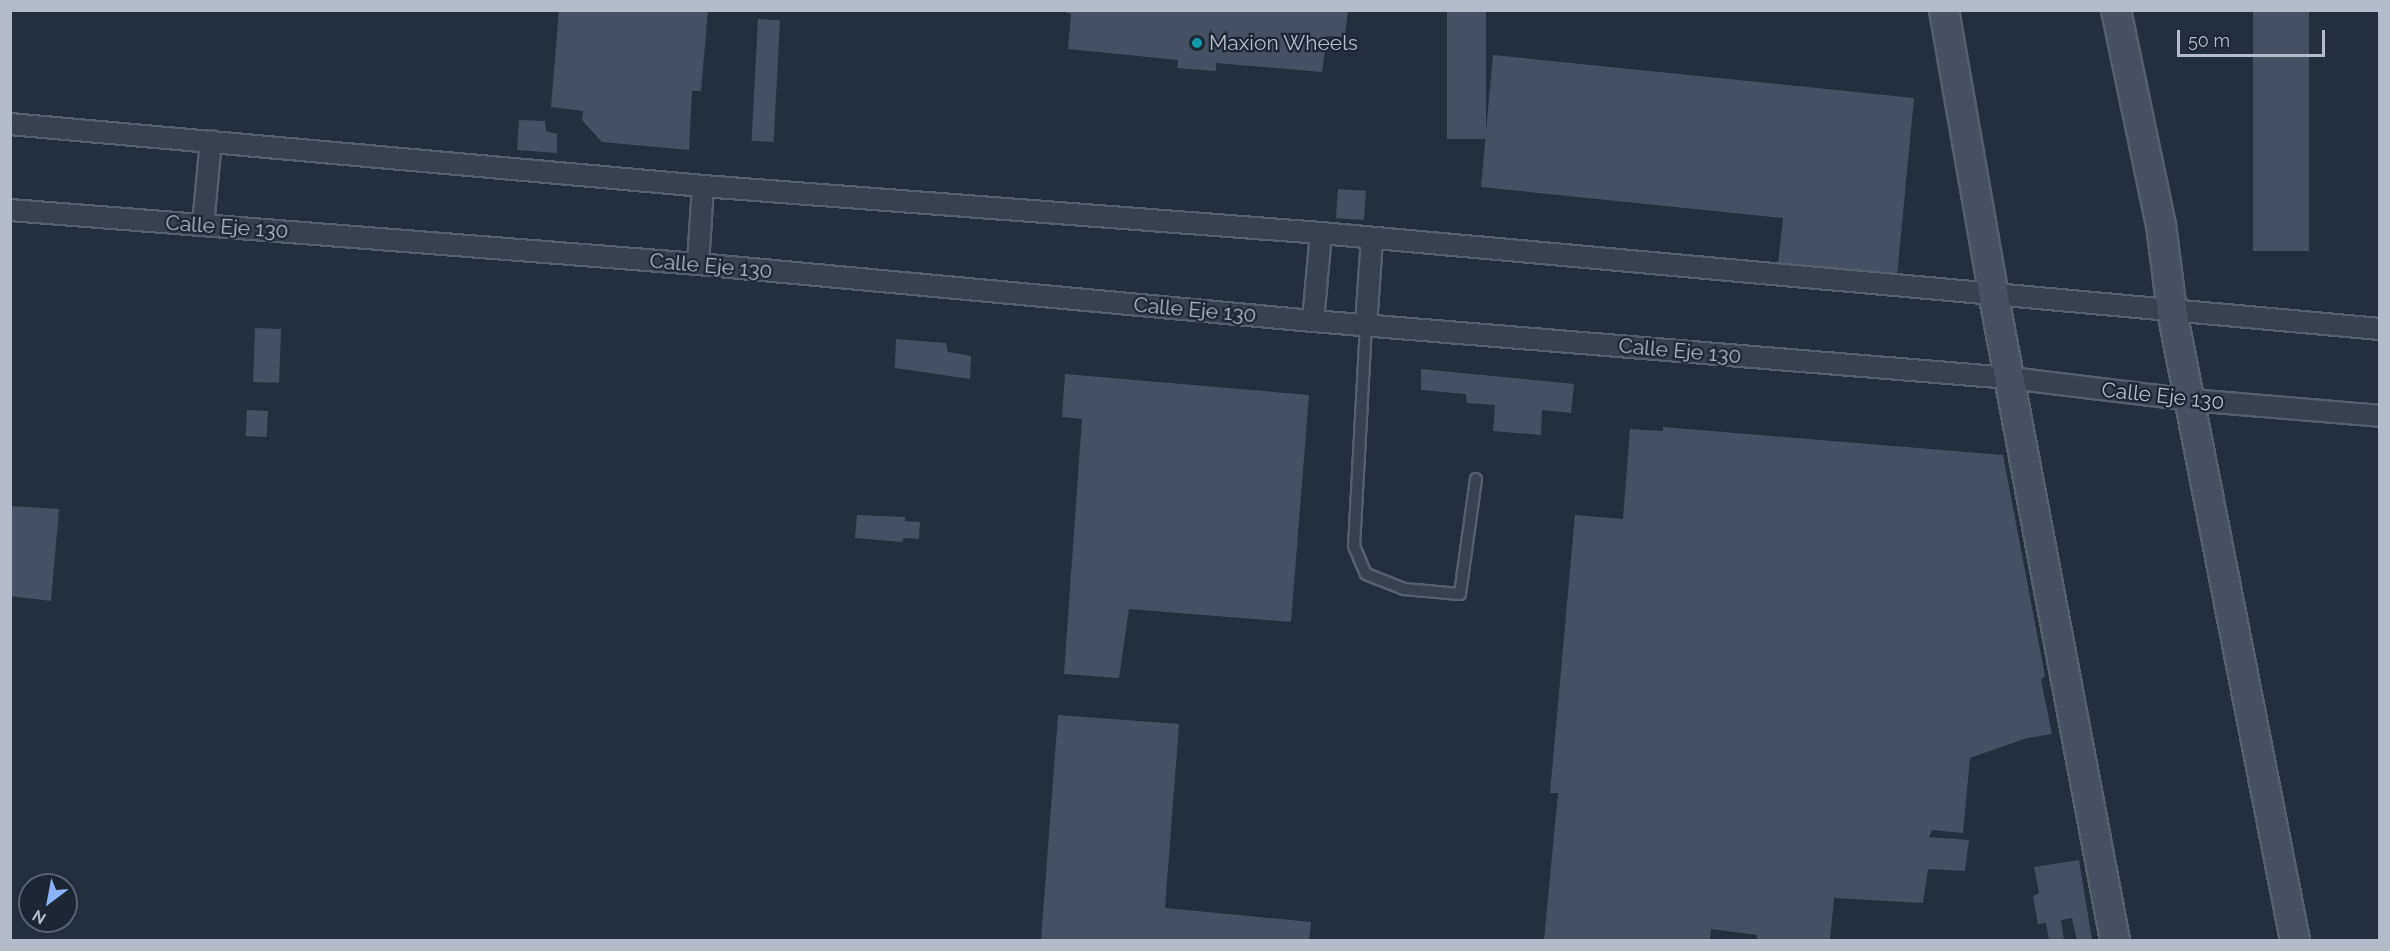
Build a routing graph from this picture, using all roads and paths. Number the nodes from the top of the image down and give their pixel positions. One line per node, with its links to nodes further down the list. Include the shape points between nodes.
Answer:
1 (1944, 10): 11 (street)
2 (2116, 10): 12 (street, via 2160,225)
3 (10, 124): 4 (street)
4 (211, 141): 5 (street); 7 (street)
5 (703, 186): 8 (street); 10 (street)
6 (10, 210): 7 (street, Calle Eje 130)
7 (203, 225): 10 (street, Calle Eje 130)
8 (1321, 233): 9 (street); 13 (street)
9 (1372, 239): 11 (street); 14 (street)
10 (698, 264): 13 (street, Calle Eje 130)
11 (1993, 292): 12 (street); 16 (street)
12 (2172, 310): 15 (street); 17 (street)
13 (1313, 321): 14 (street, Calle Eje 130)
14 (1366, 325): 16 (street, Calle Eje 130); 19 (lane, via 1354,546 1366,574 1404,589 1460,594)
15 (2379, 329)
16 (2010, 378): 17 (street, Calle Eje 130); 20 (street)
17 (2191, 400): 18 (street, Calle Eje 130); 21 (street)
18 (2379, 416)
19 (1476, 479)
20 (2115, 940)
21 (2295, 940)

